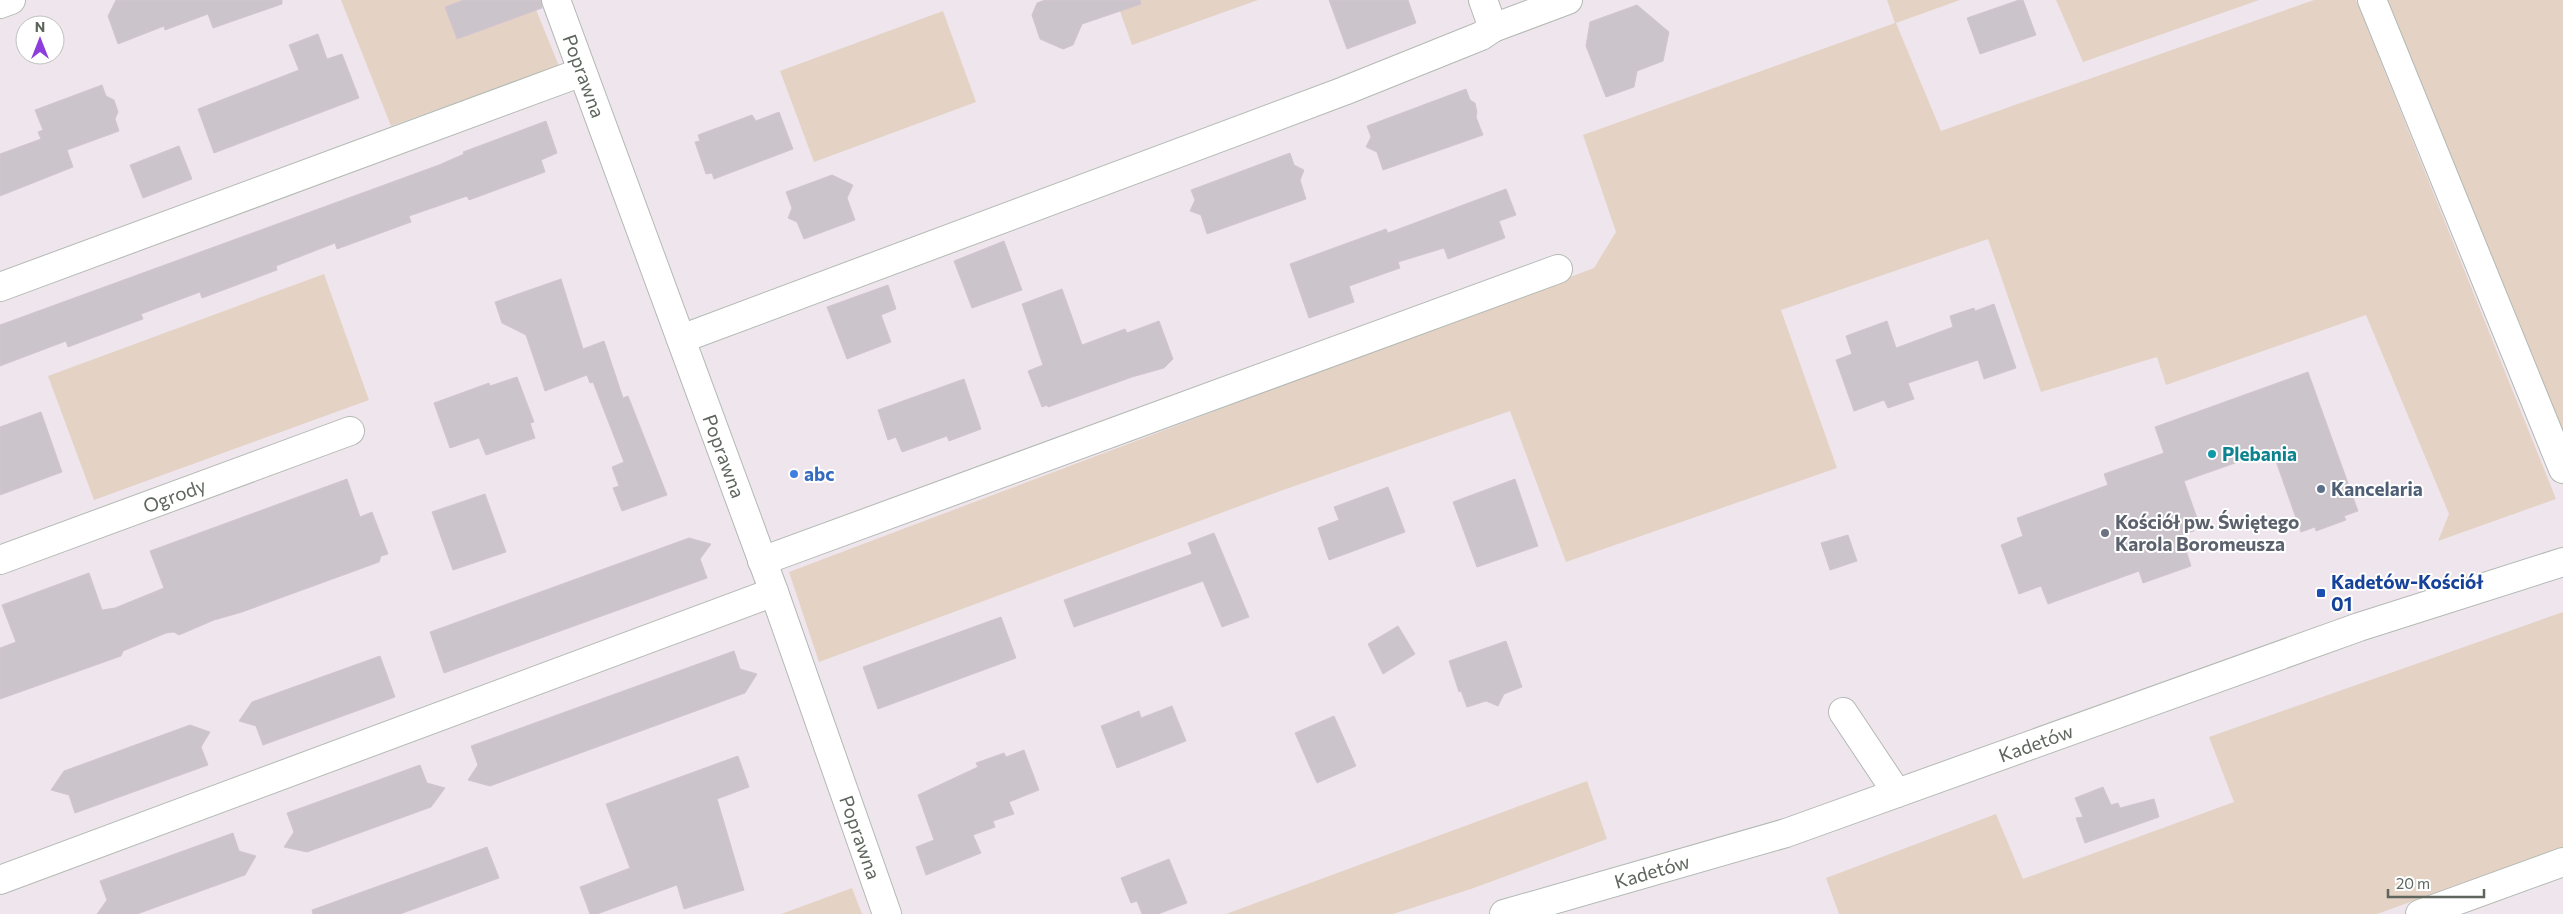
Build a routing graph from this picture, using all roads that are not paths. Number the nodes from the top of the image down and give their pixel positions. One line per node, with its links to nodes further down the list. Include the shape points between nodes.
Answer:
1 (11, 0): 6 (street)
2 (556, 0): 8 (street, Poprawna)
3 (1483, 0): 7 (street)
4 (1568, 0): 7 (street)
5 (2372, 0): 13 (street)
6 (0, 4)
7 (1494, 28): 11 (street, via 1344,91)
8 (582, 72): 10 (street); 11 (street, Poprawna)
9 (1558, 269): 15 (street)
10 (0, 287)
11 (681, 338): 15 (street, Poprawna)
12 (350, 431): 14 (street, Ogrody)
13 (2563, 469)
14 (0, 560)
15 (762, 561): 17 (street, Poprawna)
16 (2563, 562): 19 (street, Kadetów, via 2359,627)
17 (774, 592): 21 (street); 22 (street, Poprawna)
18 (1843, 712): 19 (street)
19 (1897, 793): 23 (street, Kadetów, via 1786,833)
20 (2563, 862): 24 (street)
21 (0, 880)
22 (886, 914)
23 (1504, 914)
24 (2420, 914)

